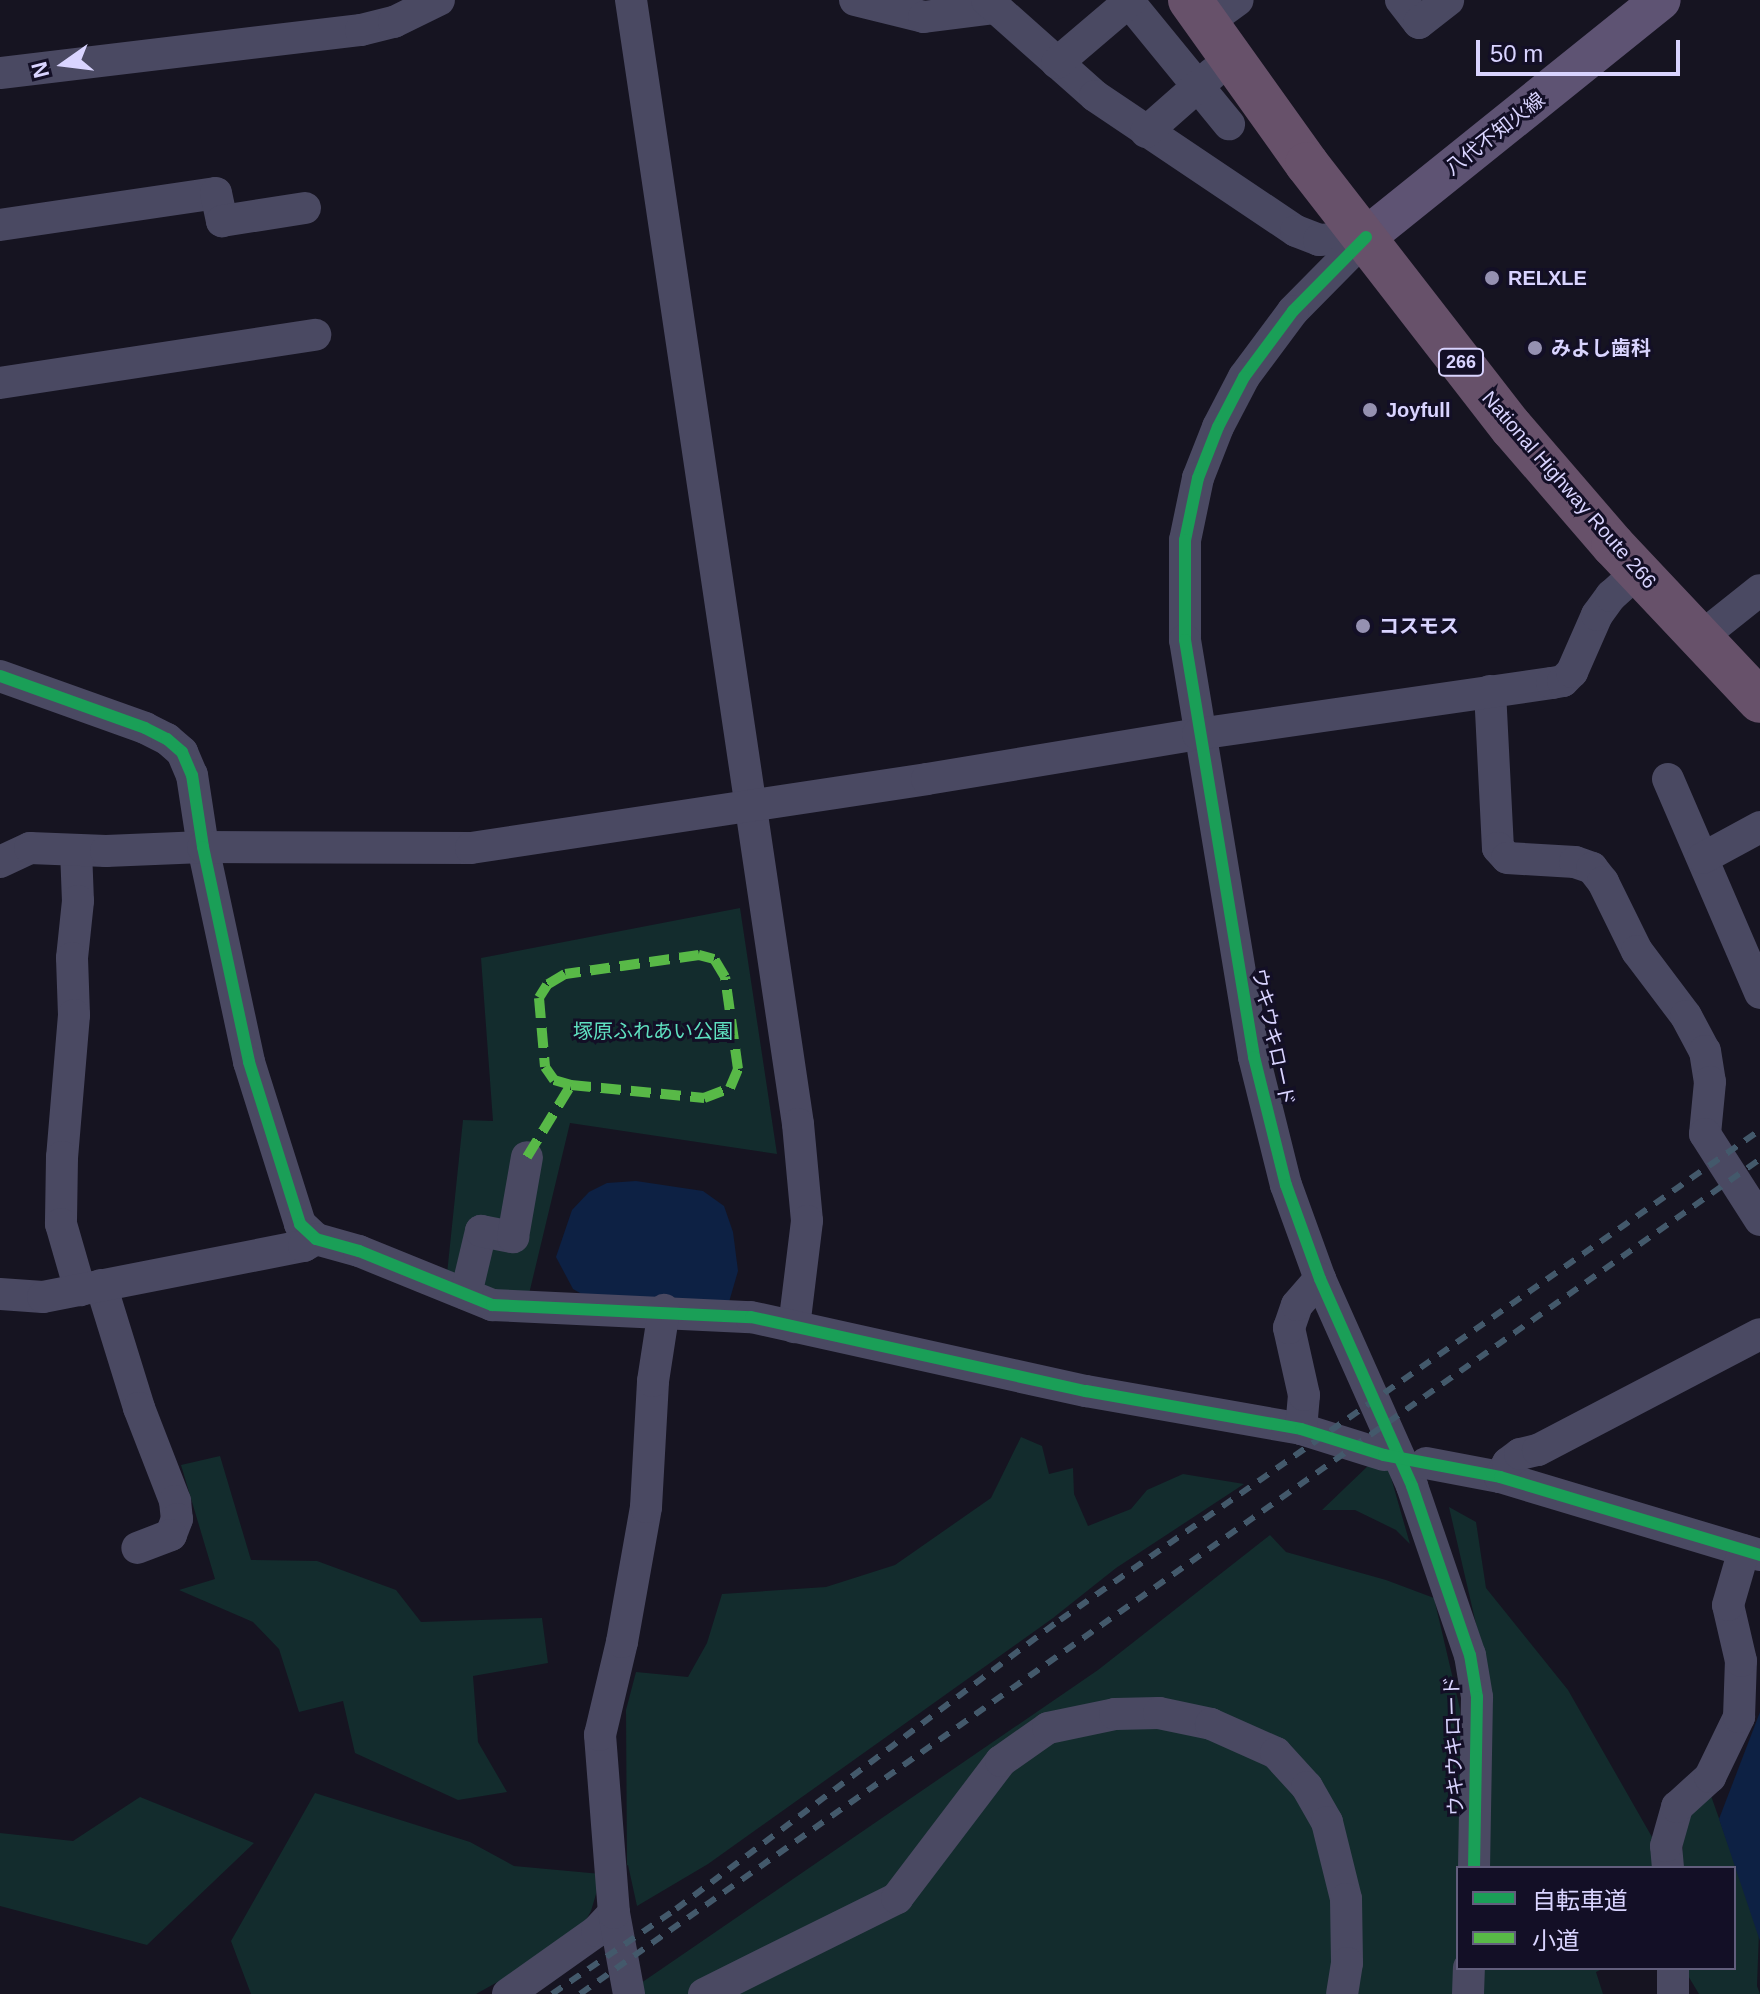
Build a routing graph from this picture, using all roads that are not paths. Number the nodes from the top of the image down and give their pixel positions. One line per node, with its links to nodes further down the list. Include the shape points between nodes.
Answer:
1 (439, 0): 12 (street, via 394,22 361,30)
2 (631, 0): 29 (street)
3 (855, 0): 7 (street, via 924,17)
4 (1401, 0): 5 (street, via 1419,23)
5 (1448, 0)
6 (1130, 1): 11 (street); 13 (street)
7 (991, 4): 11 (street)
8 (1648, 4): 18 (main road, 八代不知火線)
9 (1206, 6): 10 (highway, National Highway Route 266 / 266)
10 (1230, 60): 13 (street); 18 (highway, National Highway Route 266 / 266)
11 (1057, 63): 15 (street)
12 (0, 73)
13 (1196, 86): 14 (street); 15 (street)
14 (1224, 128)
15 (1146, 132): 18 (street, via 1296,231 1319,240)
16 (305, 208): 17 (street, via 222,221 216,193)
17 (0, 225)
18 (1366, 237): 21 (highway, National Highway Route 266 / 266, via 1512,428); 27 (street, ウキウキロード, via 1293,311 1244,377 1198,478 1185,540 1185,640)
19 (315, 335): 20 (street)
20 (0, 383)
21 (1638, 572): 23 (highway, National Highway Route 266 / 266); 25 (street, via 1597,615 1563,681)
22 (1760, 590): 23 (street)
23 (1701, 637): 26 (highway, National Highway Route 266 / 266)
24 (0, 676): 31 (street, via 167,739 182,752 192,775)
25 (1490, 691): 27 (street); 37 (street, via 1498,848 1507,858 1575,862 1592,868 1603,882 1637,951 1705,1051 1710,1082 1705,1134)
26 (1760, 701)
27 (1198, 734): 29 (street); 39 (street, ウキウキロード, via 1254,1057 1286,1185)
28 (1668, 779): 33 (street)
29 (751, 806): 31 (street, via 471,848); 44 (street, via 798,1124 807,1221)
30 (1760, 827): 33 (street)
31 (203, 847): 32 (street); 38 (street, via 257,1089 300,1224)
32 (76, 850): 34 (street, via 30,848); 40 (street, via 74,1015 61,1224)
33 (1703, 858): 35 (street)
34 (0, 862)
35 (1760, 993)
36 (527, 1157): 42 (street, via 513,1237 481,1231)
37 (1760, 1220)
38 (316, 1239): 40 (street, via 304,1246); 42 (street)
39 (1320, 1279): 46 (street, via 1297,1305 1289,1328 1304,1395); 52 (street, ウキウキロード, via 1412,1486 1470,1655 1477,1697)
40 (91, 1287): 41 (street, via 43,1297); 50 (street, via 175,1501 177,1519 171,1535)
41 (0, 1294)
42 (466, 1294): 43 (street, via 492,1305 534,1309)
43 (664, 1310): 44 (street, via 751,1317); 54 (street, via 653,1381 646,1507 600,1735)
44 (794, 1327): 46 (street, via 1086,1391)
45 (1760, 1334): 49 (street, via 1538,1450 1520,1454)
46 (1301, 1429): 47 (street)
47 (1384, 1455)
48 (1426, 1463): 49 (street)
49 (1500, 1477): 51 (street)
50 (137, 1548)
51 (1752, 1553): 53 (street, via 1728,1605 1741,1661 1739,1717 1710,1777 1677,1807 1666,1846)
52 (1474, 1866)
53 (1668, 1866)
54 (614, 1913): 57 (street); 58 (street)
55 (1469, 1970): 61 (street)
56 (1673, 1970): 62 (street)
57 (508, 1994)
58 (629, 1994)
59 (704, 1994): 60 (street, via 897,1898 1001,1761 1048,1728 1115,1714 1159,1713 1211,1724 1276,1753 1307,1787 1327,1822 1346,1899)
60 (1342, 1994)
61 (1468, 1994)
62 (1673, 1994)

